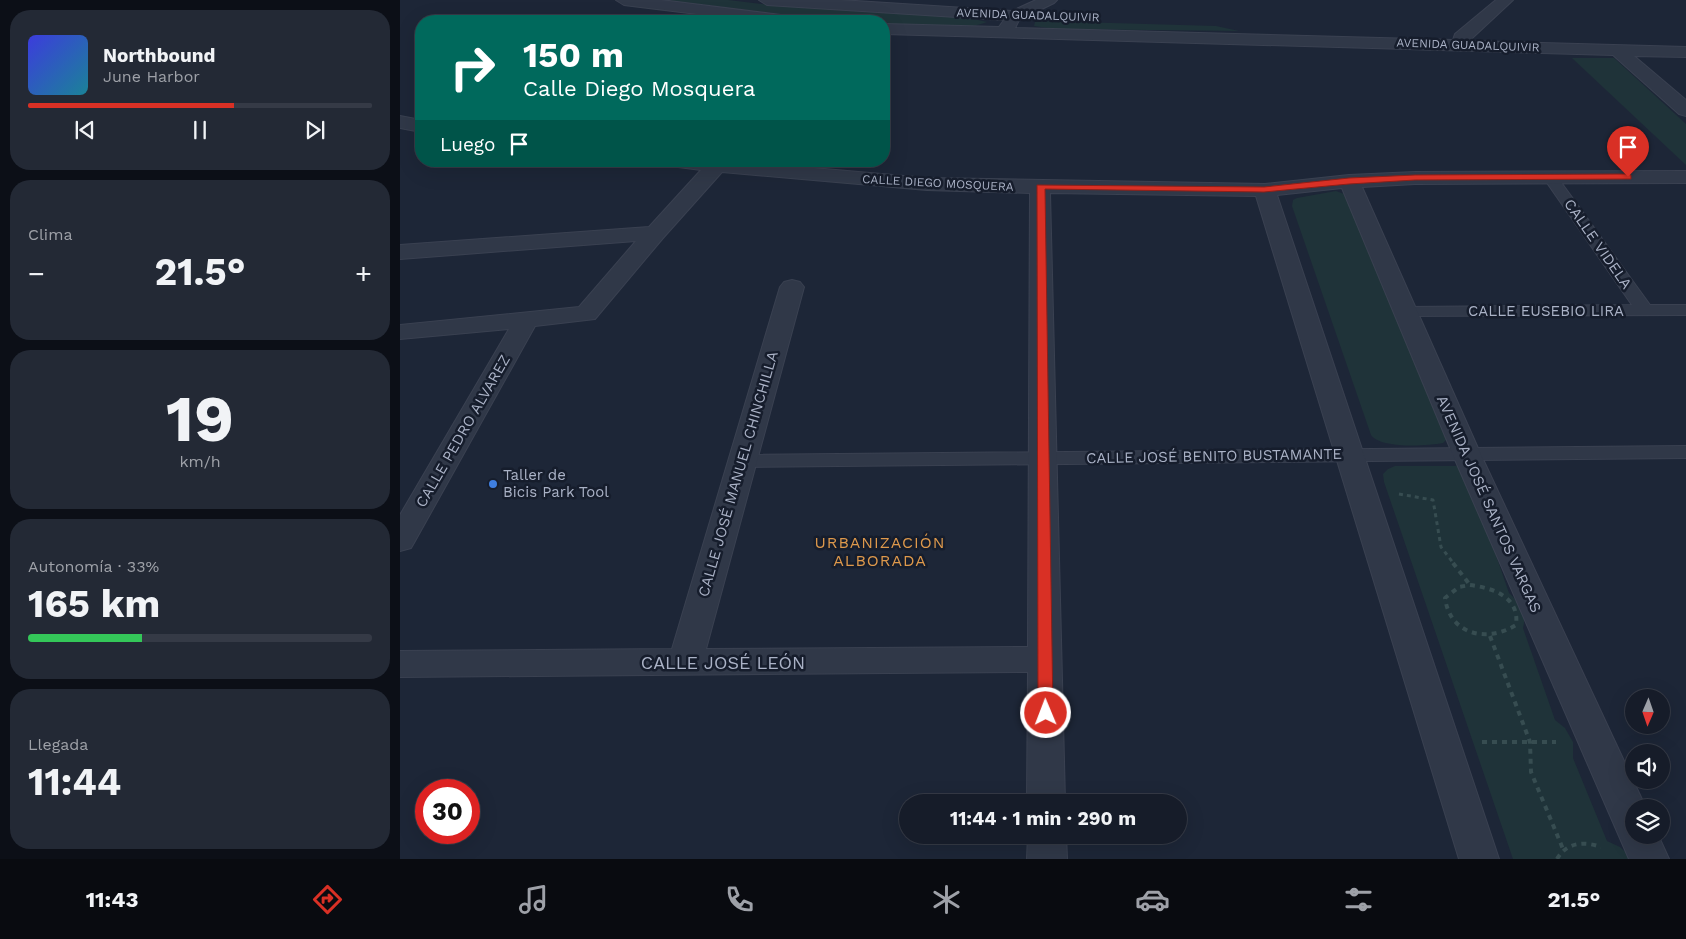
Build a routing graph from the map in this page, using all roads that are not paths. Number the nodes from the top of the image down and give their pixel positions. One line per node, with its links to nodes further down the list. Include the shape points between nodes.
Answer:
1 (624, 0): 6 (street)
2 (767, 0): 5 (street, AVENIDA GUADALQUIVIR)
3 (1049, 0): 7 (street)
4 (1506, 0): 13 (street, via 1461,37)
5 (840, 3): 7 (street, AVENIDA GUADALQUIVIR)
6 (741, 15)
7 (1014, 16): 8 (street, AVENIDA GUADALQUIVIR); 11 (street)
8 (1044, 18)
9 (1212, 23): 12 (street, via 1248,30)
10 (890, 29): 11 (street, AVENIDA GUADALQUIVIR)
11 (1003, 34): 12 (street, AVENIDA GUADALQUIVIR)
12 (1249, 39): 13 (street, AVENIDA GUADALQUIVIR)
13 (1461, 44): 14 (street, AVENIDA GUADALQUIVIR)
14 (1616, 49): 15 (street, AVENIDA GUADALQUIVIR); 16 (street)
15 (1686, 52)
16 (1686, 110)
17 (400, 122): 18 (street)
18 (415, 125)
19 (716, 167): 26 (street)
20 (750, 167): 24 (street, CALLE DIEGO MOSQUERA, via 927,184)
21 (1550, 177): 22 (street, CALLE DIEGO MOSQUERA); 23 (street, CALLE DIEGO MOSQUERA); 30 (lane, CALLE VIDELA)
22 (1686, 177)
23 (1349, 181): 25 (street, CALLE DIEGO MOSQUERA); 31 (street, AVENIDA JOSÉ SANTOS VARGAS)
24 (1040, 187): 25 (street, CALLE DIEGO MOSQUERA); 37 (street)
25 (1264, 190): 35 (street)
26 (655, 233): 27 (street); 32 (street, via 586,314)
27 (400, 252)
28 (792, 287): 38 (street, CALLE JOSÉ MANUEL CHINCHILLA)
29 (1686, 310): 30 (lane, CALLE EUSEBIO LIRA)
30 (1645, 311): 31 (lane, CALLE EUSEBIO LIRA)
31 (1406, 312): 36 (street, AVENIDA JOSÉ SANTOS VARGAS)
32 (526, 321): 33 (street); 39 (street, CALLE PEDRO ALVAREZ)
33 (400, 332)
34 (1686, 452): 36 (lane, CALLE JOSÉ BENITO BUSTAMANTE)
35 (1349, 455): 36 (lane, CALLE JOSÉ BENITO BUSTAMANTE); 37 (lane, CALLE JOSÉ BENITO BUSTAMANTE); 48 (street)
36 (1467, 455): 44 (street, AVENIDA JOSÉ SANTOS VARGAS)
37 (1045, 458): 38 (lane, CALLE JOSÉ BENITO BUSTAMANTE); 40 (street)
38 (742, 461): 41 (street, CALLE JOSÉ MANUEL CHINCHILLA)
39 (400, 541)
40 (1045, 659): 41 (street, CALLE JOSÉ LEÓN); 43 (street)
41 (685, 662): 42 (street, CALLE JOSÉ LEÓN)
42 (400, 664)
43 (1046, 794)
44 (1625, 804)
45 (1621, 842): 49 (street)
46 (1047, 844): 47 (street)
47 (1047, 859)
48 (1479, 859)
49 (1649, 859)

